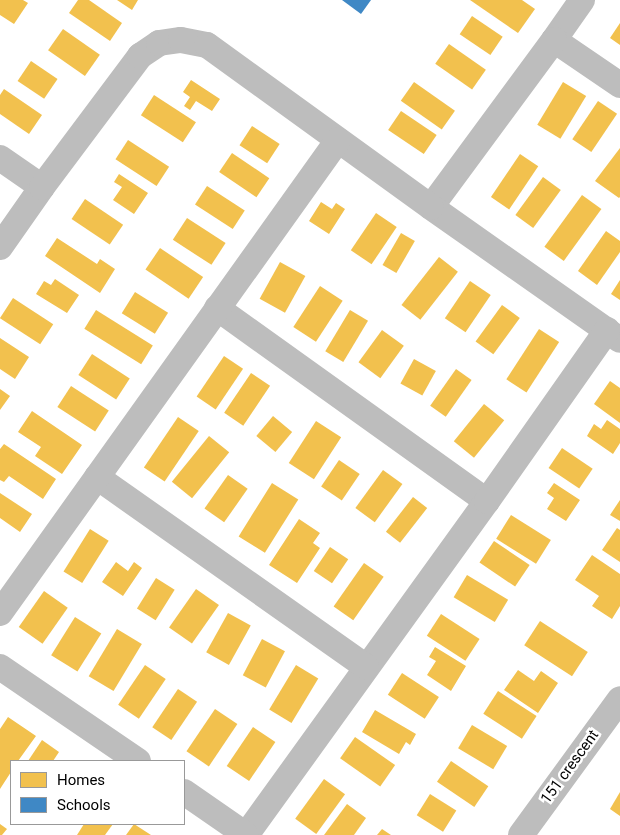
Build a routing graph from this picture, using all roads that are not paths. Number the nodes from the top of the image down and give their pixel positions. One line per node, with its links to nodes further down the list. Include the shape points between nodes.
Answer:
1 (582, 0): 2 (street)
2 (554, 40): 3 (street); 7 (street)
3 (620, 85)
4 (338, 140): 6 (street, via 207,45 181,40 159,43 140,56); 7 (street); 9 (street)
5 (0, 158): 6 (street)
6 (42, 186): 8 (street)
7 (432, 206): 10 (street)
8 (0, 248)
9 (217, 308): 11 (street); 12 (street)
10 (613, 335): 12 (street)
11 (97, 477): 13 (street); 15 (street)
12 (486, 501): 15 (street)
13 (0, 613)
14 (0, 667): 17 (street)
15 (366, 667): 19 (street)
16 (620, 699): 20 (street, 151 crescent)
17 (137, 760)
18 (185, 793): 19 (street)
19 (246, 835)
20 (521, 835)

